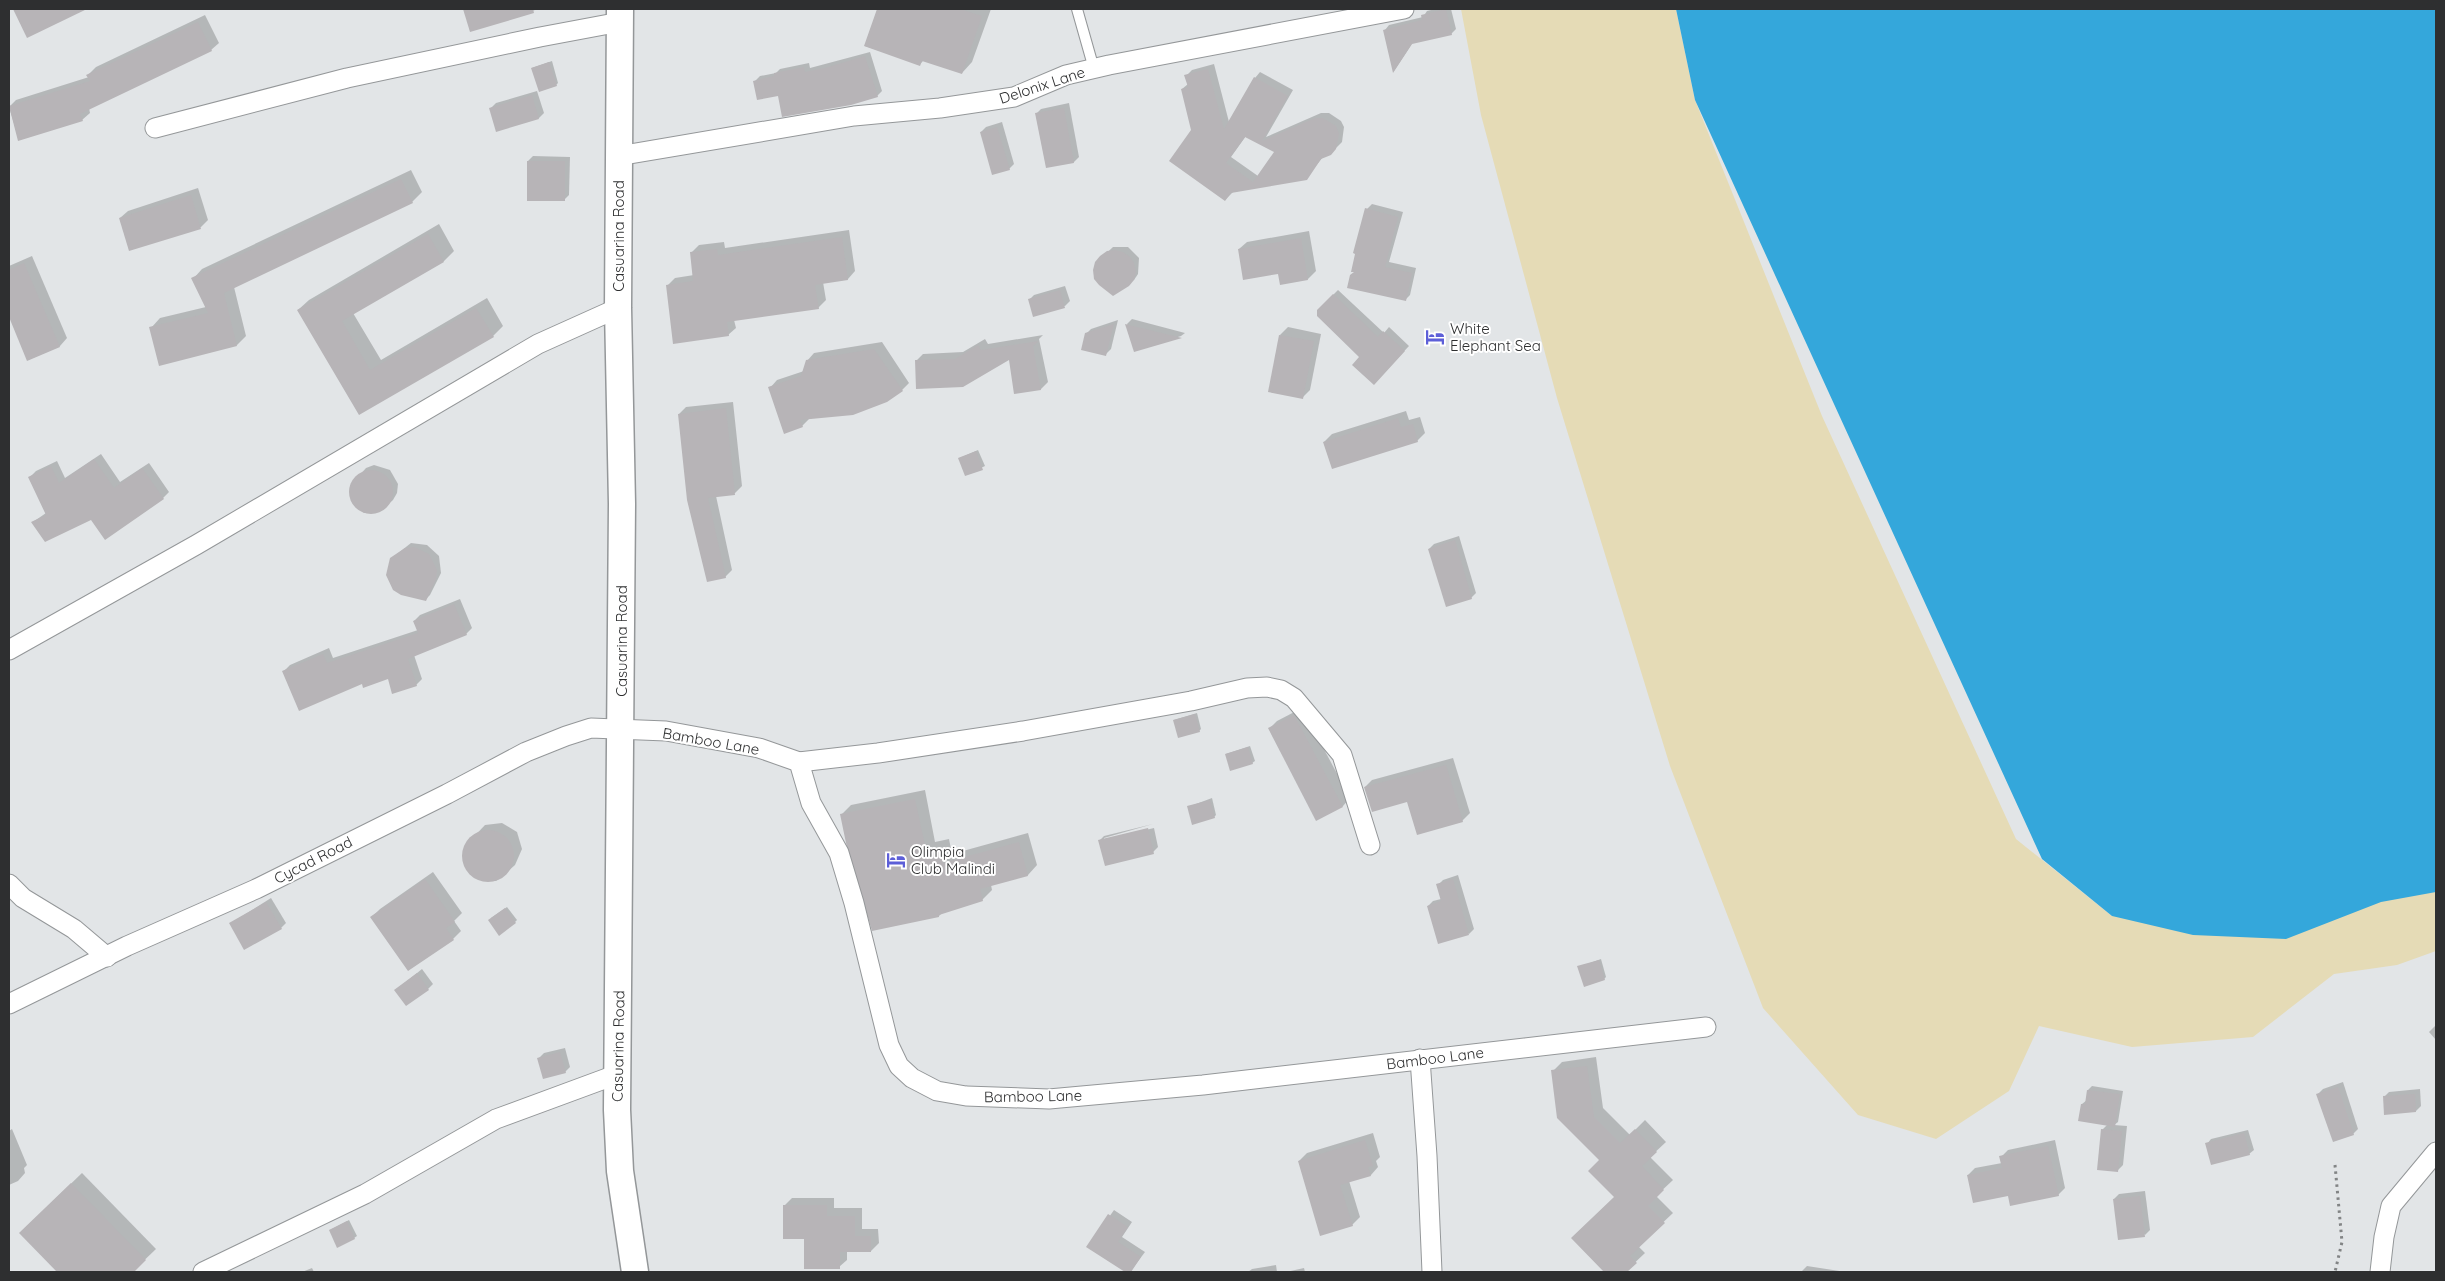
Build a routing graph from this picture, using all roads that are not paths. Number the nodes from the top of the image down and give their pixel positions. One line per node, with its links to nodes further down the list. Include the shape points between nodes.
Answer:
1 (1076, 9): 4 (lane)
2 (1404, 9): 4 (street, Delonix Lane)
3 (620, 16): 5 (street, via 540,37 347,78); 6 (street, Casuarina Road)
4 (1094, 69): 6 (street, Delonix Lane, via 1066,75 1014,97 854,116)
5 (155, 128)
6 (618, 156): 7 (street, Casuarina Road)
7 (618, 308): 8 (street, via 538,344 196,546); 9 (street, Casuarina Road, via 622,504)
8 (9, 650)
9 (620, 730): 10 (street, Bamboo Lane, via 666,731 726,740); 13 (street, Cycad Road, via 591,728 526,752 256,889); 17 (street, Casuarina Road)
10 (799, 762): 11 (street, via 1023,730 1267,687 1281,690 1294,698 1342,755); 16 (street, Bamboo Lane, via 811,803 840,853 889,1044 899,1066 912,1078 937,1091 966,1096 1049,1099 1203,1085)
11 (1370, 845)
12 (9, 884): 13 (street, via 23,898 74,929)
13 (107, 957): 14 (street, Cycad Road)
14 (9, 1004)
15 (1706, 1027): 16 (street, Bamboo Lane)
16 (1420, 1059): 21 (street, via 1428,1156)
17 (618, 1074): 19 (street, via 496,1119 366,1194); 20 (street, Casuarina Road, via 620,1171)
18 (2436, 1152): 22 (street, via 2391,1206)
19 (203, 1272)
20 (635, 1272)
21 (1432, 1272)
22 (2380, 1272)

